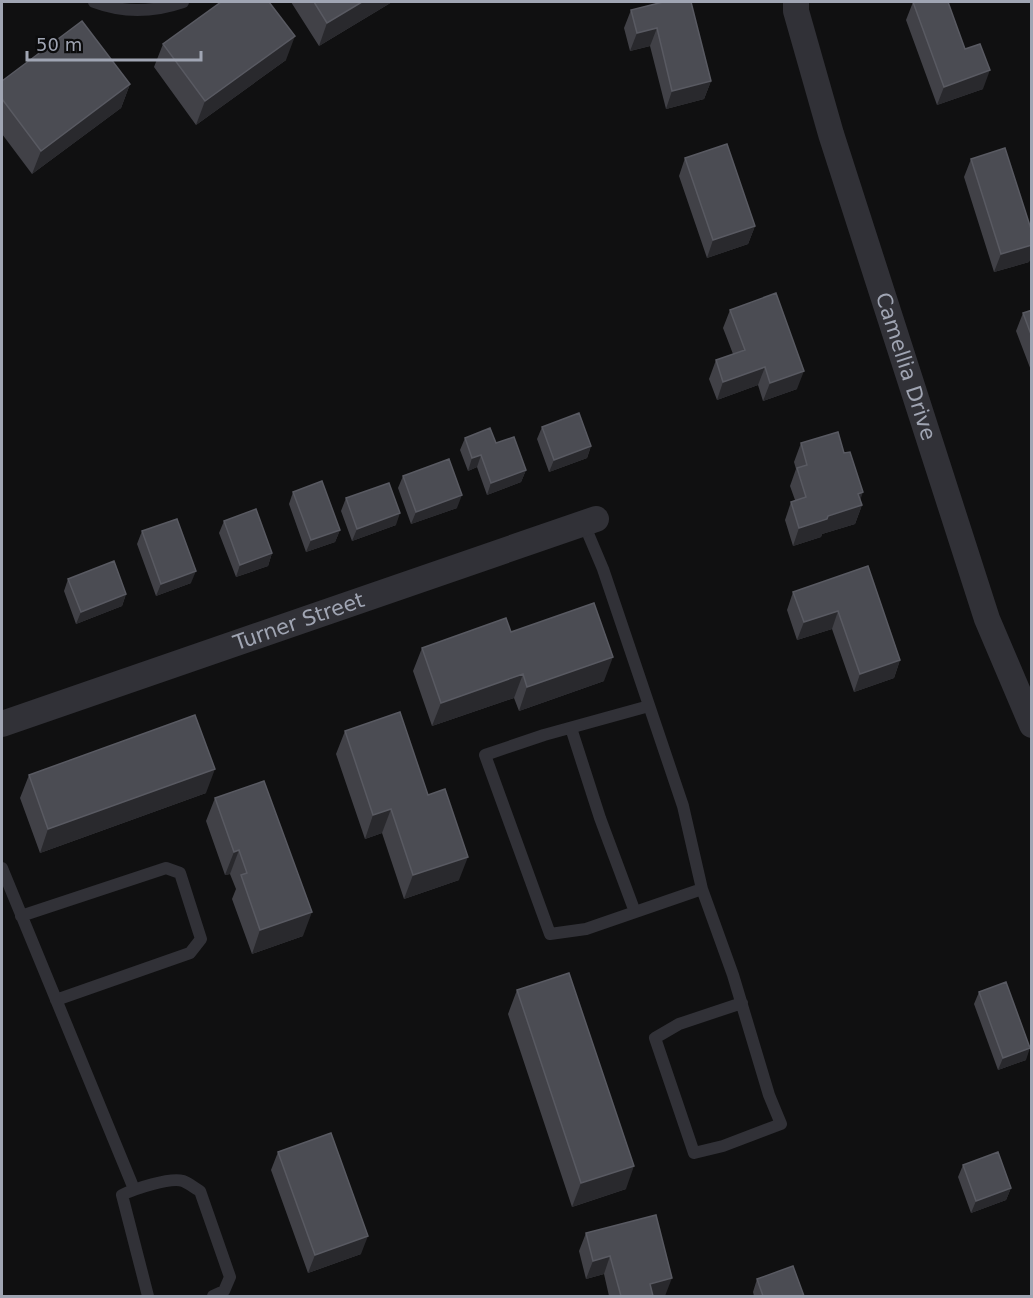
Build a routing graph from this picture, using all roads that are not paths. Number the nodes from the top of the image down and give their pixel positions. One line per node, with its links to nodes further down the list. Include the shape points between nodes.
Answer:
1 (94, 2): 2 (lane, via 139,10)
2 (183, 2)
3 (796, 2): 7 (street, Camellia Drive, via 831,134 987,619)
4 (590, 521): 5 (lane); 6 (street, Turner Street)
5 (649, 706): 8 (lane); 10 (lane, via 683,806)
6 (2, 724)
7 (1032, 725)
8 (571, 728): 11 (lane); 11 (lane, via 485,755 550,934 586,929)
9 (2, 868): 12 (lane)
10 (702, 889): 11 (lane); 14 (lane)
11 (635, 912)
12 (21, 915): 13 (lane); 13 (lane, via 166,868 180,873 201,939 190,953)
13 (56, 1000): 15 (lane)
14 (742, 1004): 14 (lane, via 781,1124 694,1153 655,1038 679,1024)
15 (134, 1189): 16 (lane, via 122,1195); 17 (lane, via 181,1180 200,1191 230,1277 224,1291)
16 (148, 1296)
17 (213, 1296)

